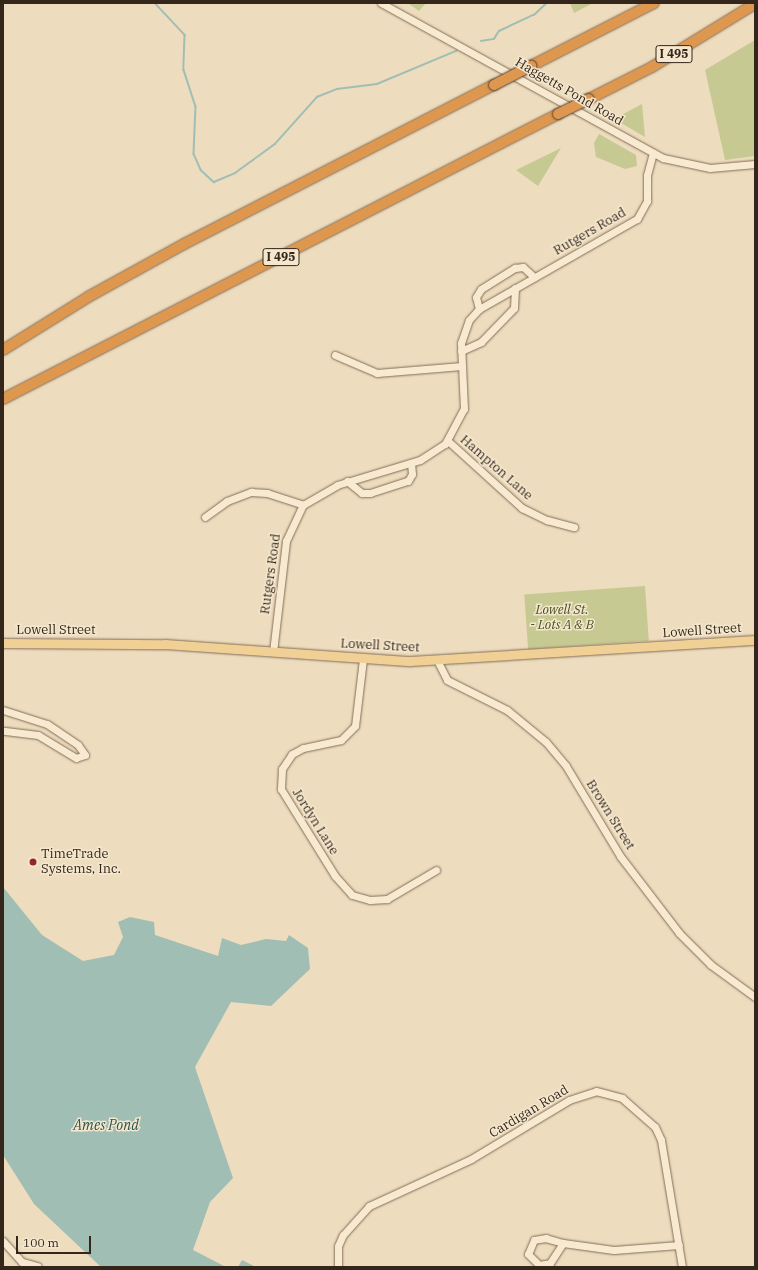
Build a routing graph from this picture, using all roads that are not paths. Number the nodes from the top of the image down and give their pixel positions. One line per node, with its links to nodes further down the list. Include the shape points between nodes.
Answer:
1 (381, 3): 4 (street, Haggetts Pond Road)
2 (654, 3): 9 (highway, bridge, via 159,258)
3 (755, 4): 13 (highway, I 495, bridge, via 652,66)
4 (653, 153): 5 (street, Haggetts Pond Road, via 698,167); 6 (street, Rutgers Road, via 647,175 647,201 637,219)
5 (755, 164)
6 (534, 277): 7 (street, Rutgers Road); 8 (street, via 523,267 515,268 481,289 476,298)
7 (515, 288): 8 (street, Rutgers Road); 10 (street, via 514,308 481,342)
8 (479, 308): 10 (street, Rutgers Road, via 466,324)
9 (3, 350)
10 (461, 351): 12 (street, Rutgers Road)
11 (335, 355): 12 (street, via 377,373)
12 (462, 366): 14 (street, Rutgers Road, via 464,409)
13 (3, 399)
14 (448, 441): 15 (street, Rutgers Road, via 433,454); 19 (street, Hampton Lane, via 522,508 547,520)
15 (411, 463): 16 (street, Rutgers Road); 16 (street, via 412,476 408,481 370,493 362,493)
16 (347, 481): 17 (street, Rutgers Road, via 318,494)
17 (303, 505): 18 (street, via 267,493 251,492 227,501); 22 (street, Rutgers Road, via 286,541)
18 (205, 517)
19 (574, 527)
20 (755, 640): 24 (main road, Lowell Street)
21 (3, 644): 22 (main road, Lowell Street, via 152,644)
22 (273, 652): 23 (main road, Lowell Street)
23 (363, 659): 24 (main road, Lowell Street); 27 (street, Jordyn Lane, via 355,726 340,740 303,748 292,754 282,769 281,789 334,876 352,895 370,900 387,898)
24 (437, 660): 28 (street, Brown Street, via 447,680 507,710 546,742 566,766 620,856 679,933 711,965)
25 (3, 710): 26 (street, via 47,724 78,745 85,755 76,758 38,736)
26 (3, 731)
27 (436, 870)
28 (755, 997)
29 (3, 1241): 32 (street, via 22,1262)
30 (563, 1243): 30 (street, via 550,1263 539,1265 528,1254 534,1240 546,1238); 31 (street, via 614,1250)
31 (679, 1245): 33 (street, Cardigan Road, via 661,1140 655,1126 622,1098 596,1091 569,1100 471,1159 369,1206 343,1235 338,1246); 34 (street, Cardigan Road)
32 (37, 1266)
33 (338, 1267)
34 (682, 1267)

